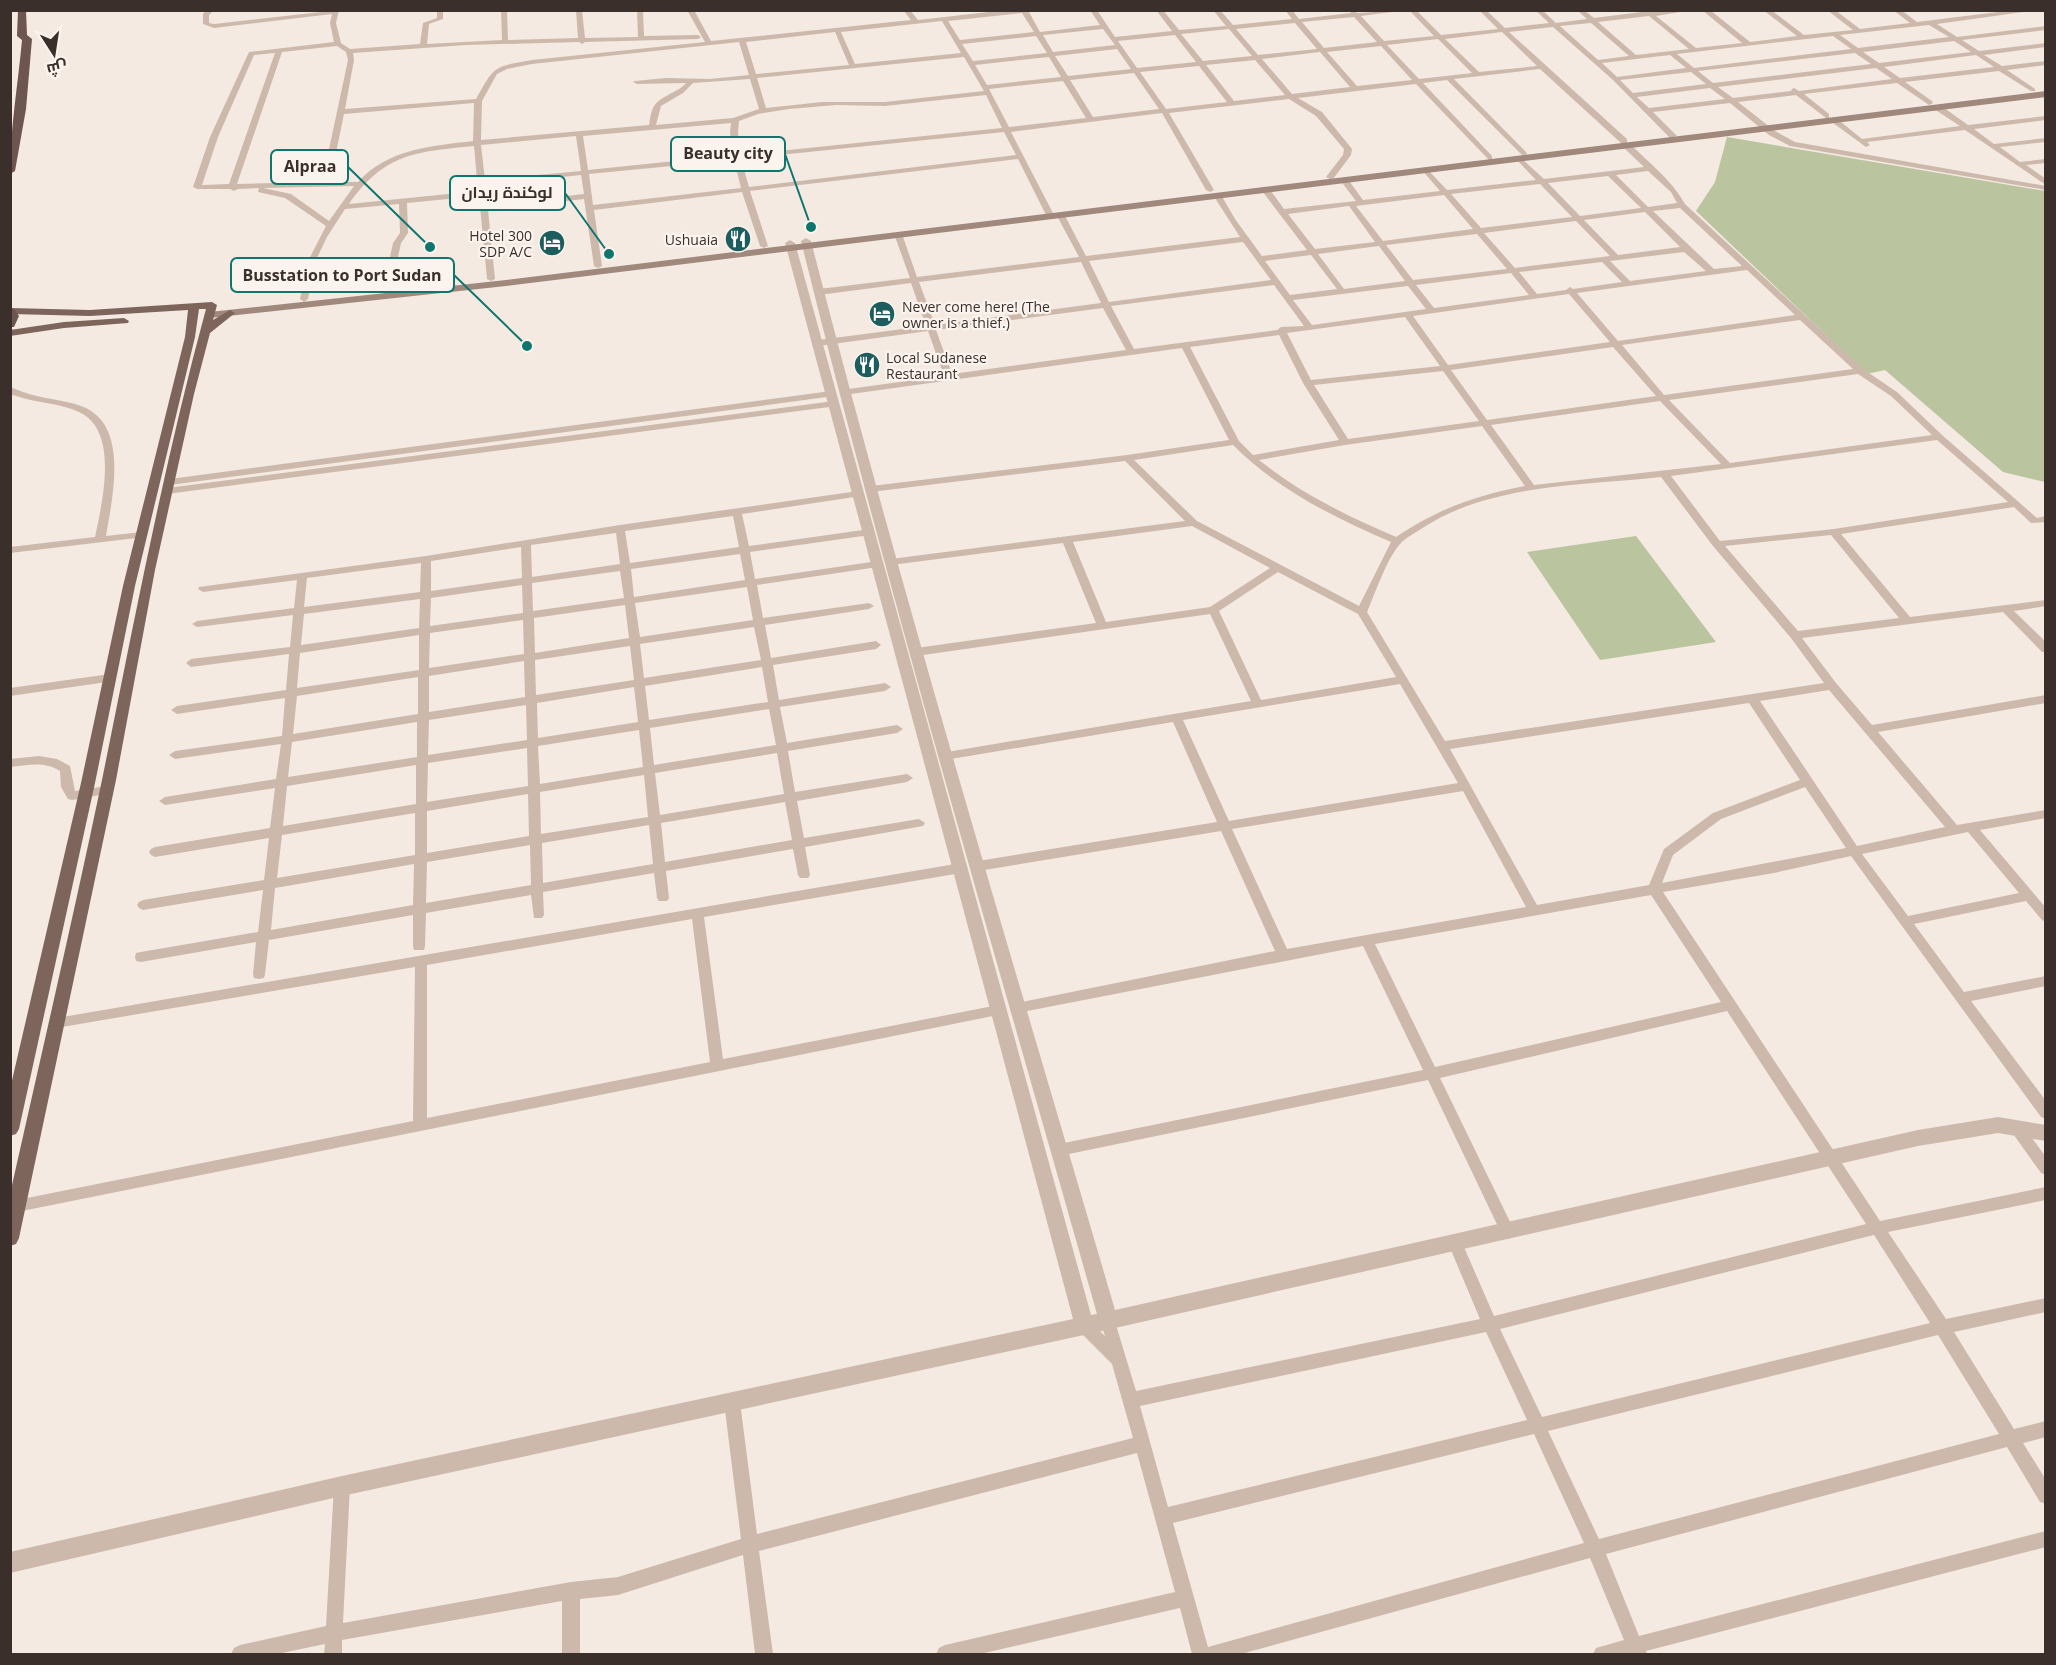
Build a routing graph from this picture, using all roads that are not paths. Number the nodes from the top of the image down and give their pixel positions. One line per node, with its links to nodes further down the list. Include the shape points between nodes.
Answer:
1 (22, 10): 53 (highway, via 22,36)
2 (30, 10): 53 (highway, via 32,34)
3 (210, 10): 30 (street, via 206,14 209,26)
4 (440, 10): 66 (street, via 440,18 426,23)
5 (504, 10): 58 (street)
6 (579, 10): 59 (street)
7 (640, 10): 54 (street)
8 (690, 10): 56 (street)
9 (906, 10): 36 (street)
10 (1030, 10): 28 (street)
11 (1093, 10): 41 (street)
12 (1159, 10): 48 (street)
13 (1216, 10): 43 (street)
14 (1288, 10): 37 (street)
15 (1405, 10): 31 (street)
16 (1412, 10): 51 (street)
17 (1482, 10): 46 (street)
18 (1538, 10): 40 (street)
19 (1580, 10): 35 (street)
20 (1689, 10): 32 (street)
21 (1705, 10): 61 (street)
22 (1766, 10): 50 (street)
23 (1830, 10): 45 (street)
24 (1896, 10): 39 (street)
25 (1955, 10): 33 (street)
26 (2036, 10): 29 (street)
27 (335, 11): 30 (street); 62 (street, via 333,23)
28 (1024, 11): 34 (street); 47 (street)
29 (2024, 11): 33 (street); 42 (street)
30 (297, 13)
31 (1354, 13): 37 (street); 63 (street)
32 (1648, 13): 35 (street); 69 (street)
33 (1967, 18): 38 (street)
34 (944, 19): 36 (street); 60 (street)
35 (1593, 21): 40 (street); 77 (street)
36 (916, 22): 44 (street)
37 (1298, 22): 43 (street); 72 (street)
38 (1930, 22): 39 (street); 52 (street)
39 (1916, 24): 45 (street)
40 (1554, 25): 46 (street); 80 (street)
41 (1104, 27): 47 (street); 55 (street)
42 (2046, 27): 52 (street)
43 (1231, 29): 48 (street); 78 (street)
44 (837, 30): 57 (street); 85 (street)
45 (1858, 30): 49 (street)
46 (1504, 31): 51 (street); 86 (street)
47 (1040, 33): 60 (street); 75 (street)
48 (1177, 33): 55 (street); 83 (street)
49 (1833, 33): 50 (street); 70 (street)
50 (1802, 37): 61 (street)
51 (1440, 38): 63 (street); 90 (street)
52 (1954, 38): 70 (street); 74 (street)
53 (27, 39): 139 (highway)
54 (640, 39): 56 (street); 59 (street)
55 (1113, 39): 67 (street)
56 (707, 40): 57 (street); 107 (street, via 505,67 494,73)
57 (742, 40): 92 (street)
58 (505, 42): 59 (street); 66 (street)
59 (582, 42)
60 (959, 42): 76 (street)
61 (1747, 43): 64 (street)
62 (338, 44): 68 (street); 71 (street)
63 (1383, 44): 72 (street); 96 (street)
64 (1736, 45): 69 (street); 79 (street)
65 (2046, 45): 74 (street)
66 (423, 47): 71 (street)
67 (1119, 47): 75 (street); 89 (street)
68 (280, 49): 148 (street); 148 (street, via 249,55 197,187)
69 (1694, 49): 73 (street)
70 (1855, 50): 79 (street); 84 (street)
71 (349, 51): 114 (street, via 351,60)
72 (1322, 51): 78 (street); 101 (street)
73 (1670, 52): 77 (street); 87 (street)
74 (1976, 53): 84 (street); 88 (street)
75 (1052, 54): 81 (street); 91 (street)
76 (966, 55): 81 (street); 85 (street)
77 (1634, 57): 80 (street)
78 (1257, 58): 83 (street); 106 (street)
79 (1757, 61): 87 (street); 94 (street)
80 (1596, 62): 95 (street)
81 (971, 63): 102 (street)
82 (2046, 63): 88 (street)
83 (1200, 64): 89 (street); 109 (street)
84 (1878, 66): 94 (street); 97 (street)
85 (853, 67): 92 (street)
86 (1542, 67): 90 (street); 127 (street)
87 (1689, 69): 95 (street); 100 (street)
88 (2000, 69): 97 (street); 104 (street)
89 (1135, 71): 91 (street); 112 (street)
90 (1477, 74): 93 (street)
91 (1066, 77): 102 (street); 118 (street)
92 (753, 78): 99 (street); 111 (street)
93 (1449, 78): 96 (street); 131 (street)
94 (1778, 78): 100 (street); 103 (street)
95 (1615, 79): 105 (street)
96 (1418, 81): 101 (street); 133 (street)
97 (1898, 81): 103 (street); 110 (street)
98 (637, 82): 99 (street)
99 (690, 82): 120 (street, via 680,96 658,106)
100 (1711, 86): 105 (street); 108 (street)
101 (1355, 89): 106 (street)
102 (987, 90): 111 (street, via 897,103 839,103); 122 (street)
103 (1798, 93): 108 (street); 115 (street)
104 (2042, 93): 110 (main road)
105 (1632, 95): 113 (street)
106 (1290, 96): 109 (street); 142 (street, via 1319,114 1348,149)
107 (478, 101): 114 (street); 128 (street)
108 (1731, 101): 113 (street); 119 (street)
109 (1232, 103): 112 (street)
110 (1933, 105): 115 (main road); 121 (street)
111 (763, 111): 117 (street)
112 (1164, 111): 118 (street); 153 (street)
113 (1647, 111): 124 (street)
114 (340, 112): 146 (street)
115 (1830, 118): 119 (main road); 126 (street)
116 (2046, 118): 121 (street)
117 (735, 120): 120 (street); 130 (street)
118 (1091, 120): 122 (street)
119 (1764, 126): 124 (main road); 127 (main road); 134 (street, via 1793,144)
120 (652, 127): 123 (street)
121 (1967, 128): 126 (street); 129 (street)
122 (1006, 130): 130 (street); 132 (street)
123 (579, 133): 128 (street); 140 (street)
124 (1673, 136): 127 (main road)
125 (2046, 140): 129 (street)
126 (1860, 141): 134 (street)
127 (1625, 143): 131 (main road); 137 (street)
128 (477, 144): 145 (street); 147 (street, via 401,157 374,170)
129 (1993, 146): 136 (street)
130 (737, 156): 140 (street); 151 (street)
131 (1521, 156): 133 (main road); 138 (main road); 144 (street)
132 (1020, 157): 151 (street); 164 (street)
133 (1489, 158): 142 (main road)
134 (1883, 159): 149 (street)
135 (2046, 161): 136 (street)
136 (2019, 164): 149 (street)
137 (1652, 168): 141 (street); 159 (street)
138 (1426, 170): 143 (main road); 154 (street)
139 (10, 171)
140 (584, 171): 145 (street); 155 (street)
141 (1610, 173): 144 (street); 163 (street)
142 (1330, 177): 153 (main road)
143 (1344, 180): 150 (main road); 157 (street)
144 (1543, 182): 154 (street); 166 (street)
145 (481, 183): 152 (street)
146 (326, 184): 147 (street); 148 (street)
147 (361, 184): 160 (street)
148 (233, 185): 167 (street, via 288,196)
149 (2046, 186)
150 (1265, 189): 153 (main road); 165 (street)
151 (747, 190): 162 (street); 174 (street)
152 (482, 193): 156 (street); 161 (street)
153 (1214, 193): 164 (main road); 170 (street)
154 (1447, 194): 157 (street); 168 (street)
155 (587, 196): 161 (street); 162 (street)
156 (403, 201): 160 (street); 190 (street, via 404,232 397,243)
157 (1362, 204): 158 (street)
158 (1352, 205): 165 (street); 172 (street)
159 (1682, 205): 163 (street); 182 (street)
160 (344, 207): 167 (street)
161 (483, 208): 185 (street)
162 (589, 208): 181 (street)
163 (1644, 208): 166 (street); 175 (street)
164 (1053, 213): 169 (main road); 171 (main road); 178 (street)
165 (1283, 213): 176 (street)
166 (1579, 218): 168 (street); 177 (street)
167 (331, 226): 196 (street, via 313,257)
168 (1479, 230): 172 (street); 183 (street)
169 (898, 234): 171 (main road); 186 (street)
170 (1245, 239): 178 (street); 179 (street)
171 (807, 243): 173 (main road); 193 (street)
172 (1381, 243): 176 (street); 188 (street)
173 (791, 245): 174 (main road); 201 (main road, via 506,283); 212 (street)
174 (764, 246): 181 (main road)
175 (1686, 249): 177 (street); 184 (street)
176 (1311, 252): 179 (street); 192 (street)
177 (1616, 257): 180 (street)
178 (1085, 258): 186 (street); 197 (street)
179 (1259, 259): 187 (street)
180 (1604, 259): 183 (street); 189 (street)
181 (598, 266): 185 (main road)
182 (1750, 267): 184 (street); 204 (street)
183 (1512, 271): 188 (street); 194 (street)
184 (1712, 272): 189 (street)
185 (491, 279): 190 (main road)
186 (914, 280): 193 (street); 207 (street)
187 (1276, 282): 195 (street); 197 (street)
188 (1412, 283): 192 (street); 199 (street)
189 (1627, 283): 191 (street)
190 (387, 290): 196 (main road)
191 (1570, 290): 194 (street); 213 (street)
192 (1342, 291): 195 (street)
193 (819, 292): 211 (street)
194 (1534, 295): 199 (street)
195 (1288, 298): 206 (street)
196 (304, 299): 198 (main road)
197 (1104, 304): 207 (street); 215 (street)
198 (211, 310): 201 (main road); 203 (main road); 210 (main road)
199 (1431, 310): 202 (street)
200 (10, 311): 203 (main road); 205 (highway)
201 (230, 313): 210 (main road)
202 (1406, 313): 206 (street); 216 (street)
203 (188, 315): 209 (main road); 210 (main road)
204 (1802, 317): 213 (street); 217 (street)
205 (10, 324)
206 (1308, 326): 208 (street)
207 (932, 327): 211 (street); 218 (street)
208 (1281, 330): 214 (street); 219 (street)
209 (10, 333)
210 (196, 335): 233 (main road); 244 (main road)
211 (831, 341): 212 (street); 221 (street)
212 (818, 343): 221 (street)
213 (1616, 343): 216 (street); 223 (street)
214 (1184, 344): 215 (street); 227 (street)
215 (1131, 351): 218 (street)
216 (1446, 368): 219 (street); 225 (street)
217 (1860, 371): 223 (street); 226 (street, via 1894,394)
218 (949, 378): 221 (street)
219 (1308, 383): 228 (street)
220 (10, 390): 222 (street)
221 (836, 397): 233 (street); 235 (street)
222 (25, 398): 224 (street); 246 (street, via 86,412 104,429 109,484)
223 (1662, 398): 225 (street); 231 (street)
224 (10, 400)
225 (1486, 423): 228 (street); 234 (street)
226 (1939, 437): 231 (street); 236 (street)
227 (1235, 442): 229 (street); 230 (street)
228 (1345, 442): 230 (street)
229 (1127, 458): 235 (street); 239 (street)
230 (1252, 458): 247 (street, via 1334,514)
231 (1726, 464): 232 (street)
232 (1664, 474): 234 (street); 249 (street)
233 (169, 487): 316 (main road)
234 (1531, 487): 247 (street, via 1455,507)
235 (865, 491): 237 (street); 242 (street); 253 (street)
236 (2016, 504): 238 (street); 243 (street)
237 (737, 512): 240 (street); 250 (street)
238 (2040, 520): 241 (street)
239 (1193, 523): 245 (street); 255 (street)
240 (620, 528): 248 (street); 254 (street)
241 (2046, 531)
242 (870, 532): 250 (street); 253 (street)
243 (1834, 532): 249 (street); 269 (street)
244 (141, 536): 246 (street); 284 (main road)
245 (1066, 538): 253 (street); 272 (street)
246 (100, 539): 251 (street)
247 (1397, 541): 267 (street)
248 (526, 543): 252 (street); 257 (street)
249 (1718, 544): 274 (street)
250 (745, 549): 254 (street); 258 (street)
251 (10, 550)
252 (426, 559): 256 (street); 260 (street)
253 (884, 563): 258 (street); 279 (street); 294 (street)
254 (624, 567): 257 (street); 261 (street)
255 (1277, 568): 265 (street); 267 (street)
256 (302, 576): 259 (street); 266 (street)
257 (525, 581): 260 (street); 268 (street)
258 (751, 583): 261 (street); 270 (street)
259 (203, 589)
260 (426, 595): 266 (street); 273 (street)
261 (629, 600): 268 (street); 275 (street)
262 (2046, 603): 264 (street)
263 (869, 606): 270 (street)
264 (2006, 609): 269 (street); 278 (street)
265 (1213, 610): 272 (street); 296 (street)
266 (300, 612): 271 (street); 277 (street)
267 (1362, 612): 285 (street)
268 (526, 616): 273 (street); 280 (street)
269 (1908, 622): 274 (street)
270 (759, 623): 275 (street); 282 (street)
271 (197, 624)
272 (1102, 626): 279 (street)
273 (426, 631): 277 (street); 283 (street)
274 (1795, 635): 287 (street)
275 (635, 643): 280 (street); 286 (street)
276 (876, 645): 282 (street)
277 (294, 650): 281 (street); 290 (street)
278 (2046, 650)
279 (916, 652): 294 (street)
280 (529, 658): 283 (street); 293 (street)
281 (191, 663)
282 (767, 663): 286 (street); 295 (street)
283 (424, 674): 290 (street); 298 (street)
284 (110, 678): 289 (street); 318 (main road)
285 (1403, 680): 296 (street); 305 (street)
286 (640, 683): 293 (street); 300 (street)
287 (1832, 686): 291 (street); 302 (street)
288 (885, 687): 295 (street)
289 (10, 692)
290 (290, 693): 297 (street); 303 (street)
291 (1752, 698): 305 (street); 314 (street)
292 (2046, 699): 302 (street)
293 (531, 700): 298 (street); 304 (street)
294 (922, 702): 308 (street); 336 (street)
295 (773, 703): 300 (street); 306 (street)
296 (1257, 703): 299 (street)
297 (177, 710)
298 (422, 717): 303 (street); 309 (street)
299 (1177, 719): 308 (street); 325 (street)
300 (644, 724): 304 (street); 311 (street)
301 (897, 729): 306 (street)
302 (1868, 730): 327 (street)
303 (287, 739): 307 (street); 313 (street)
304 (532, 741): 309 (street); 317 (street)
305 (1442, 746): 315 (street)
306 (782, 747): 311 (street); 319 (street)
307 (175, 755)
308 (945, 756): 334 (street)
309 (422, 760): 313 (street); 321 (street)
310 (10, 763): 318 (street, via 58,763 66,769 69,793)
311 (649, 770): 317 (street); 323 (street)
312 (907, 778): 319 (street)
313 (280, 782): 320 (street); 328 (street)
314 (1807, 782): 332 (street); 340 (street, via 1709,821 1668,852)
315 (1466, 786): 325 (street); 345 (street)
316 (106, 790): 318 (street); 362 (main road)
317 (534, 790): 321 (street); 329 (street)
318 (85, 794): 368 (main road)
319 (790, 797): 323 (street); 330 (street)
320 (165, 801)
321 (422, 807): 328 (street); 333 (street)
322 (2046, 814): 326 (street)
323 (654, 819): 329 (street); 335 (street)
324 (919, 823): 330 (street)
325 (1226, 826): 334 (street); 353 (street)
326 (1971, 828): 327 (street); 341 (street)
327 (1954, 830): 332 (street)
328 (277, 833): 331 (street); 338 (street)
329 (536, 838): 333 (street); 339 (street)
330 (799, 845): 335 (street); 337 (street)
331 (155, 852)
332 (1855, 853): 340 (street); 349 (street)
333 (421, 857): 338 (street); 344 (street)
334 (978, 866): 360 (street)
335 (660, 868): 339 (street); 342 (street)
336 (961, 868): 346 (street); 361 (street)
337 (804, 875)
338 (271, 884): 343 (street); 350 (street)
339 (537, 888): 344 (street); 347 (street)
340 (1654, 889): 345 (street); 359 (street)
341 (2028, 896): 348 (street); 349 (street)
342 (663, 898)
343 (143, 905)
344 (420, 911): 350 (street); 352 (street)
345 (1534, 911): 351 (street)
346 (696, 913): 355 (street); 363 (street)
347 (538, 915)
348 (2046, 917)
349 (1905, 921): 358 (street)
350 (264, 936): 354 (street); 356 (street)
351 (1368, 942): 353 (street); 364 (street)
352 (419, 946)
353 (1283, 955): 360 (street)
354 (141, 957)
355 (421, 960): 362 (street); 366 (street)
356 (259, 974)
357 (2046, 981): 358 (street)
358 (1961, 998): 365 (street)
359 (1731, 1005): 364 (street); 371 (street)
360 (1017, 1008): 370 (street)
361 (998, 1010): 363 (street); 382 (street)
362 (56, 1023): 374 (main road)
363 (717, 1066): 366 (street)
364 (1431, 1074): 370 (street); 376 (street)
365 (2046, 1113)
366 (420, 1125): 374 (street)
367 (2016, 1128): 369 (street); 371 (street, via 1970,1128); 372 (street)
368 (10, 1129)
369 (2046, 1132)
370 (1059, 1150): 380 (street)
371 (1830, 1159): 375 (street); 376 (street)
372 (2046, 1169)
373 (2046, 1193): 375 (street)
374 (17, 1206): 377 (main road)
375 (1877, 1228): 381 (street); 383 (street)
376 (1509, 1232): 378 (street)
377 (10, 1238)
378 (1455, 1243): 380 (street); 381 (street)
379 (2046, 1305): 383 (street)
380 (1108, 1320): 382 (street); 384 (street)
381 (1490, 1324): 385 (street); 387 (street)
382 (1084, 1326): 384 (street); 386 (street)
383 (1942, 1327): 387 (street); 389 (street)
384 (1117, 1359): 385 (street)
385 (1130, 1401): 390 (street)
386 (732, 1402): 391 (street); 395 (street)
387 (1539, 1427): 393 (street); 396 (street)
388 (2046, 1429): 389 (street)
389 (2010, 1437): 392 (street); 396 (street)
390 (1142, 1444): 393 (street); 395 (street)
391 (342, 1486): 397 (street); 400 (street)
392 (2046, 1496)
393 (1162, 1516): 399 (street)
394 (2046, 1539): 401 (street)
395 (752, 1544): 398 (street, via 618,1586); 405 (street)
396 (1595, 1548): 401 (street); 408 (street)
397 (10, 1563)
398 (571, 1591): 400 (street); 404 (street)
399 (1185, 1598): 406 (street); 407 (street)
400 (334, 1633): 402 (street); 403 (street)
401 (1636, 1650): 409 (street)
402 (240, 1654)
403 (333, 1654)
404 (571, 1654)
405 (764, 1654)
406 (945, 1654)
407 (1201, 1654)
408 (1211, 1654)
409 (1602, 1654)

